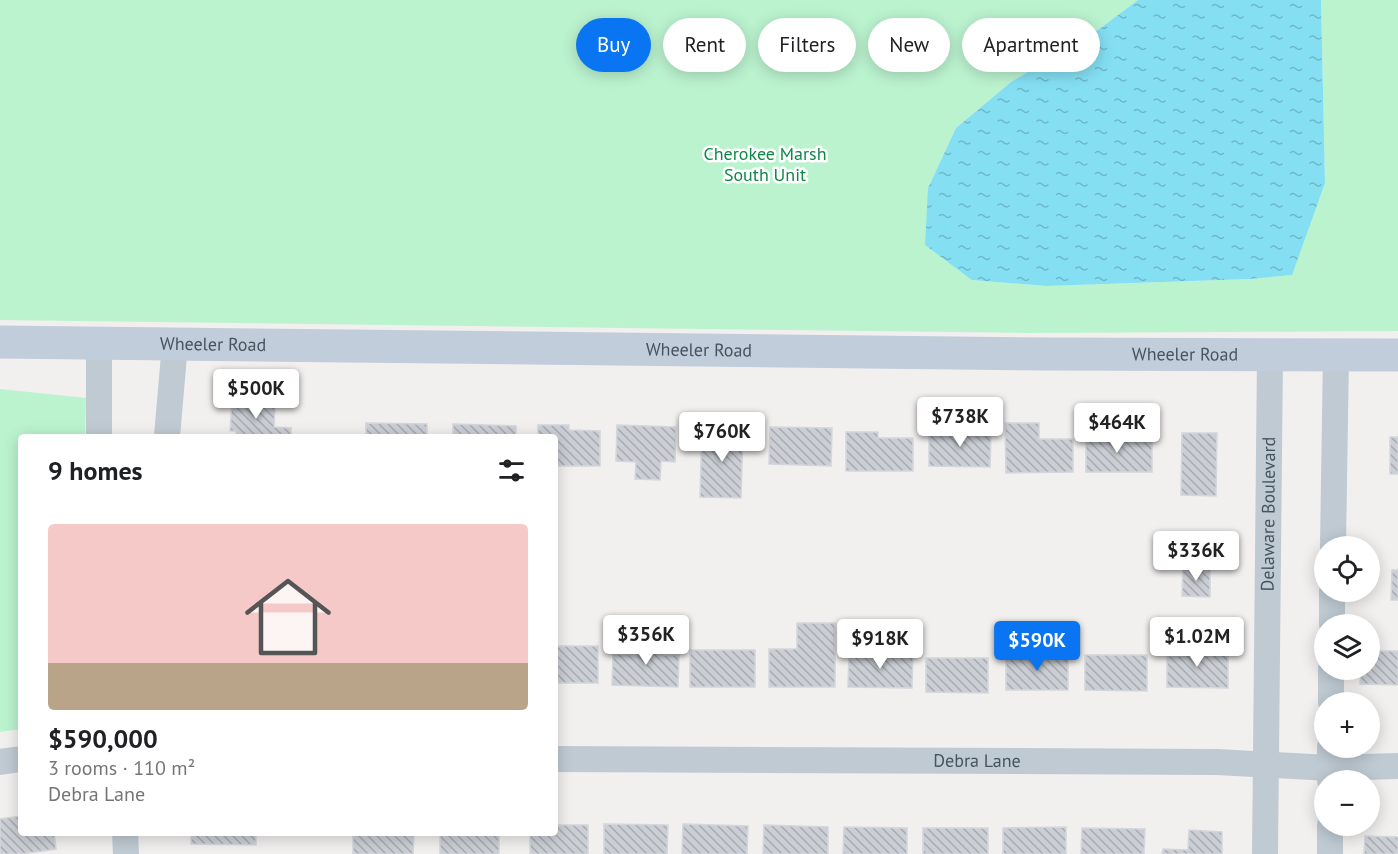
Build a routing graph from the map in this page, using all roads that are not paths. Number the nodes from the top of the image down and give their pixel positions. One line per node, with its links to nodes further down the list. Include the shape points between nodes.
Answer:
1 (0, 342): 2 (street, Wheeler Road)
2 (99, 343): 3 (street, Wheeler Road); 7 (street)
3 (175, 344): 4 (street, Wheeler Road); 8 (street)
4 (1270, 354): 5 (street, Wheeler Road); 13 (street, Delaware Boulevard)
5 (1336, 354): 6 (street, Wheeler Road); 9 (street)
6 (1398, 354)
7 (99, 434)
8 (167, 434)
9 (1333, 536)
10 (18, 759): 12 (street)
11 (558, 759): 13 (street, Debra Lane)
12 (0, 762)
13 (1267, 765): 14 (street, Debra Lane); 19 (street, Delaware Boulevard)
14 (1330, 765): 15 (street, Debra Lane)
15 (1398, 766)
16 (125, 836): 18 (street)
17 (1330, 836): 20 (street)
18 (126, 854)
19 (1265, 854)
20 (1330, 854)

